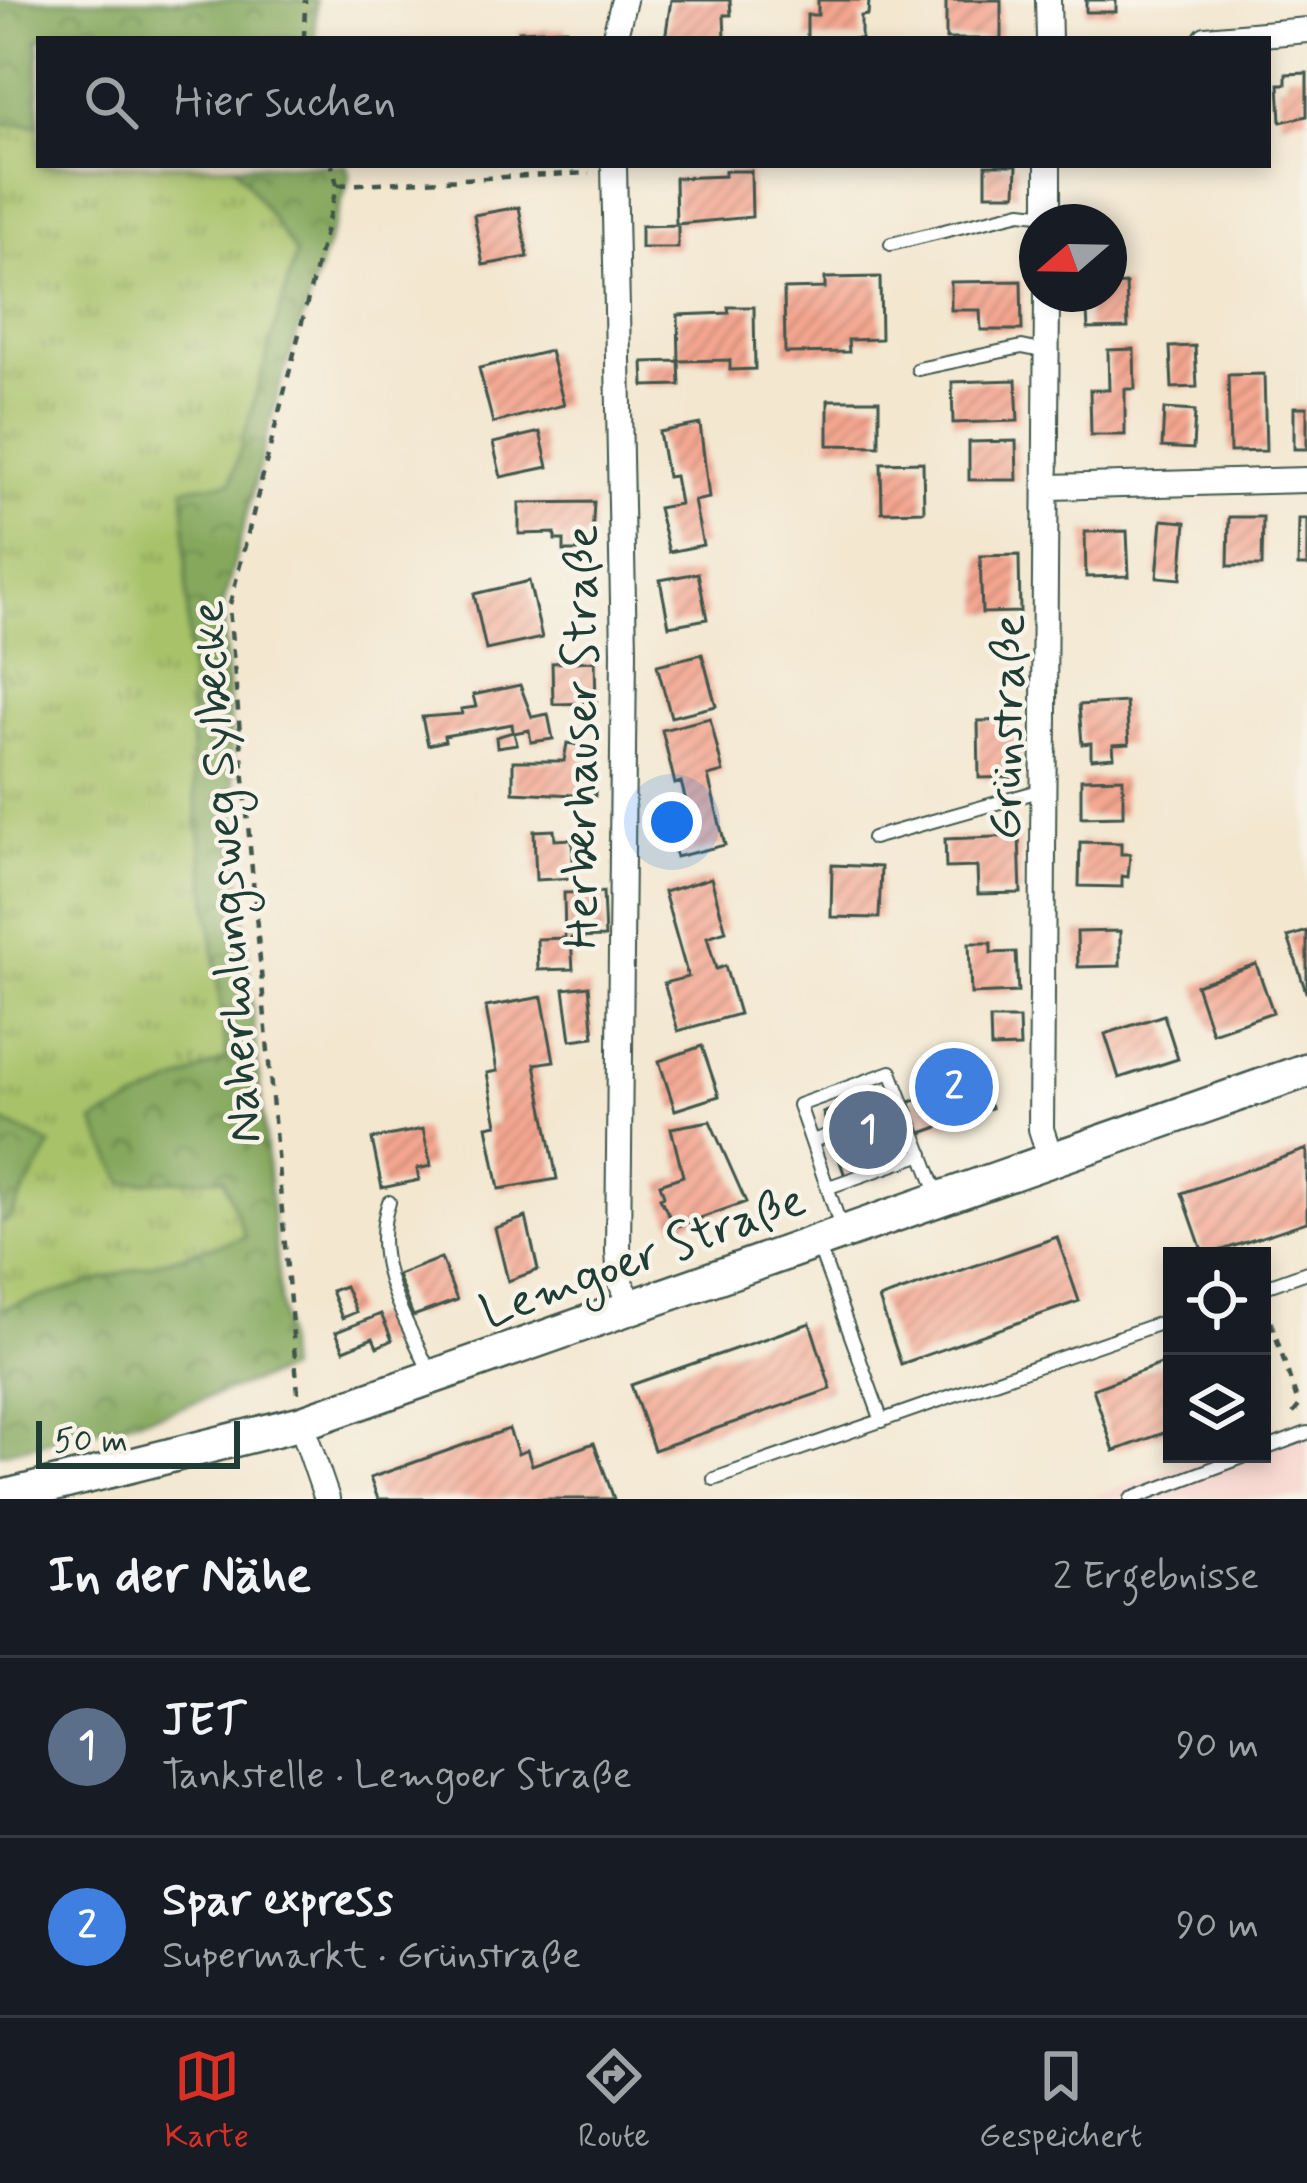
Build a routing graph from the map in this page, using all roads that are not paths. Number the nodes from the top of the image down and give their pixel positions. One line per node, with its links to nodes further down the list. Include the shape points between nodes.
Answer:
1 (624, 0): 4 (street)
2 (1048, 0): 5 (street)
3 (1307, 30): 6 (street)
4 (615, 36)
5 (1048, 36)
6 (1240, 36)
7 (614, 168): 30 (street, Herberhauser Straße, via 624,651 618,1252)
8 (1048, 168): 9 (street)
9 (1048, 204)
10 (1019, 212): 11 (lane)
11 (891, 244)
12 (1048, 312): 13 (street, Grünstraße)
13 (1047, 352): 14 (lane, via 1022,347); 16 (street, Grünstraße)
14 (918, 369)
15 (1307, 479): 16 (street)
16 (1050, 487): 17 (street, Grünstraße)
17 (1047, 789): 18 (lane); 23 (street, Grünstraße, via 1041,1130)
18 (872, 838)
19 (1307, 1070): 23 (main road, Lemgoer Straße)
20 (905, 1109): 21 (lane); 21 (lane, via 891,1072 799,1106); 22 (lane)
21 (812, 1141): 24 (lane)
22 (923, 1154): 24 (lane); 25 (lane)
23 (1051, 1160): 25 (main road, Lemgoer Straße)
24 (829, 1187): 27 (lane)
25 (940, 1199): 27 (main road, Lemgoer Straße)
26 (388, 1202): 32 (lane, via 378,1232 386,1272)
27 (830, 1238): 30 (main road, Lemgoer Straße); 33 (lane)
28 (1307, 1272): 29 (lane)
29 (1271, 1288)
30 (631, 1308): 32 (main road, Lemgoer Straße)
31 (1163, 1322): 33 (lane)
32 (433, 1380): 34 (main road, Lemgoer Straße)
33 (882, 1421): 38 (lane)
34 (301, 1423): 39 (main road, Lemgoer Straße); 40 (street)
35 (1302, 1435): 36 (lane)
36 (1271, 1447)
37 (1227, 1463): 41 (lane)
38 (714, 1479)
39 (0, 1498)
40 (327, 1499)
41 (1133, 1499)

